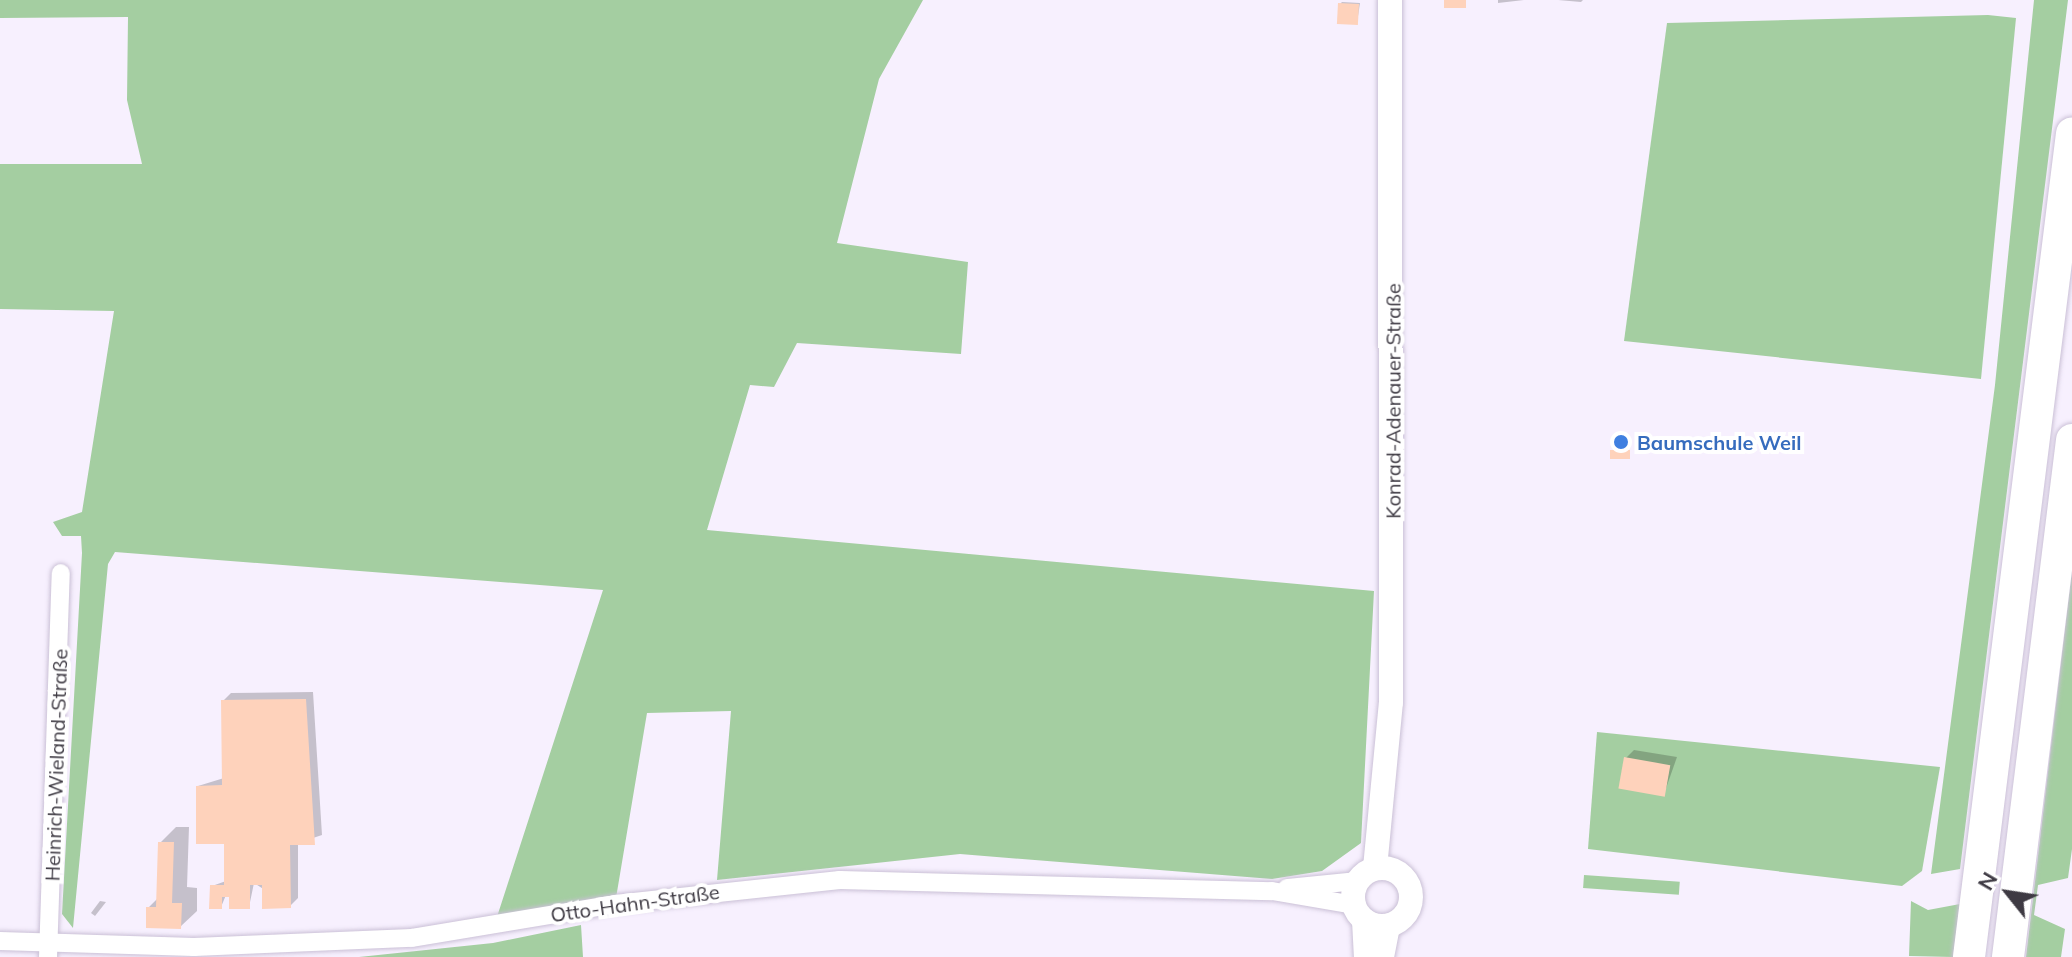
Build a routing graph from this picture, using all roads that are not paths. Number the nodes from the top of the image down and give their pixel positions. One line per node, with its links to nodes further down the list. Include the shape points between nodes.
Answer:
1 (1390, 0): 5 (main road, Konrad-Adenauer-Straße, via 1386,802)
2 (2072, 133): 10 (highway)
3 (2072, 440): 11 (highway)
4 (61, 573): 7 (street, Heinrich-Wieland-Straße)
5 (1372, 895): 7 (street, Otto-Hahn-Straße, via 840,880 615,904 412,938); 8 (main road, Konrad-Adenauer-Straße); 9 (main road, Konrad-Adenauer-Straße)
6 (0, 941): 7 (street, Otto-Hahn-Straße)
7 (49, 950)
8 (1366, 957)
9 (1382, 957)
10 (1969, 957)
11 (2008, 957)

